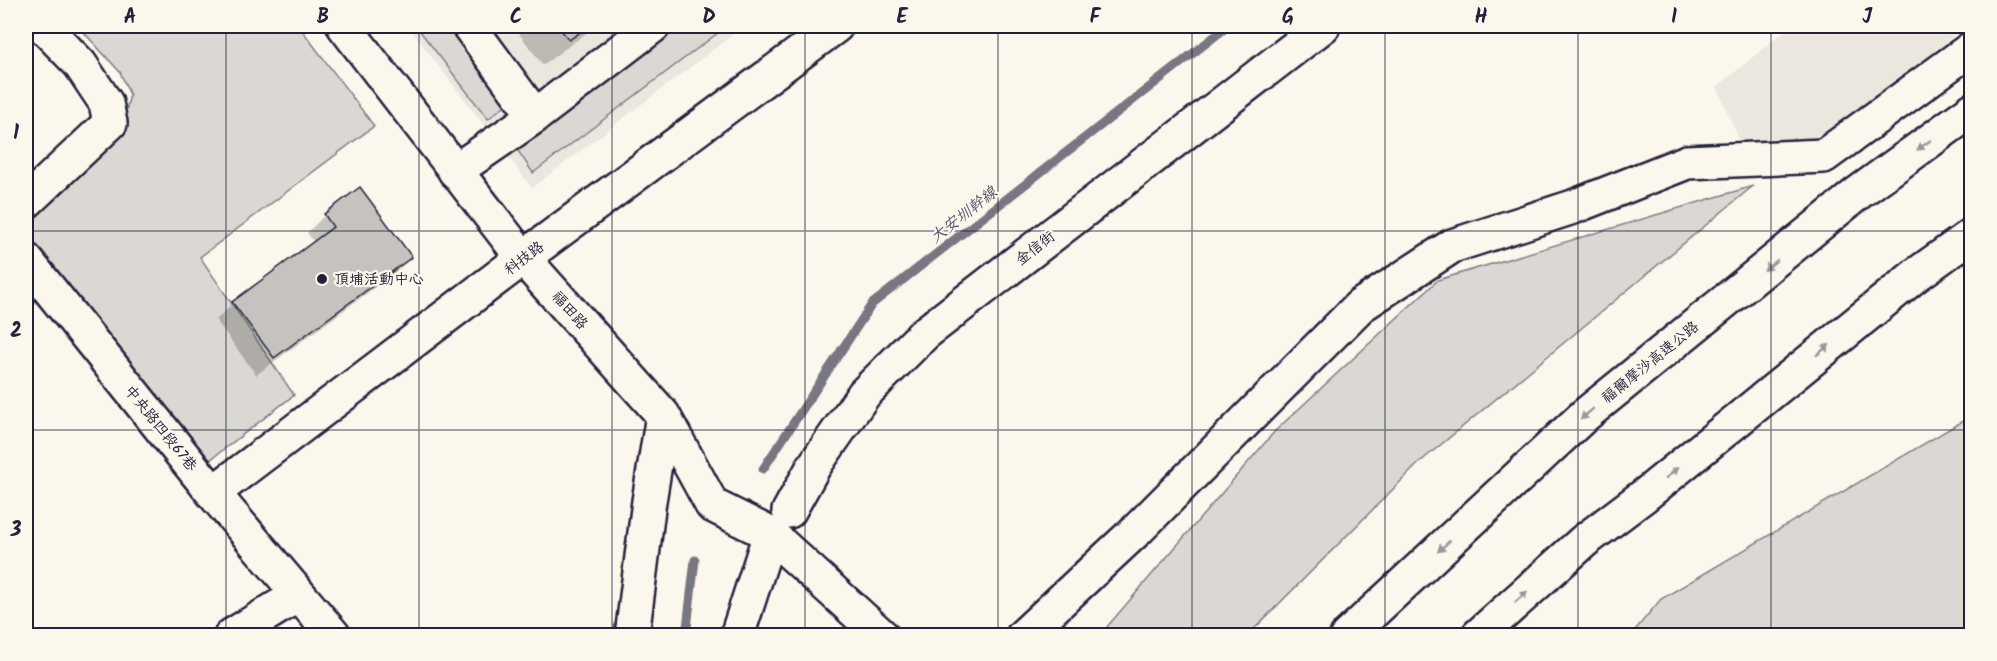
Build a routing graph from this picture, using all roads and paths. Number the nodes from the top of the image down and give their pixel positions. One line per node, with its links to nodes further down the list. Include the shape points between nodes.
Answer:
1 (43, 26): 11 (main road, via 81,64 106,103 110,123)
2 (344, 26): 10 (main road, 福田路)
3 (469, 26): 9 (main road)
4 (653, 26): 9 (main road)
5 (836, 26): 13 (main road, 科技路)
6 (1323, 26): 17 (main road, 金信街, via 924,334 864,394)
7 (1971, 48): 24 (main road, via 1824,156 1687,162 1573,207 1452,246 1360,306 1139,528)
8 (1971, 110): 25 (main road, 福爾摩沙高速公路, one-way to 25, via 1858,193 1585,415)
9 (536, 116): 10 (main road)
10 (455, 171): 13 (main road, 福田路)
11 (26, 202)
12 (1971, 236): 26 (main road, one-way to 12, via 1584,541 1916,275)
13 (523, 258): 15 (main road, 福田路); 16 (main road, 科技路)
14 (26, 260): 16 (main road, 中央路四段67巷)
15 (663, 415): 17 (main road, via 712,505); 21 (main road)
16 (213, 494): 18 (main road, 中央路四段67巷)
17 (779, 522): 22 (main road, 金信街); 23 (main road)
18 (298, 595): 19 (main road); 20 (main road, 中央路四段67巷)
19 (231, 636)
20 (334, 636)
21 (632, 636)
22 (737, 636)
23 (882, 636)
24 (1023, 636)
25 (1347, 636)
26 (1478, 636)

